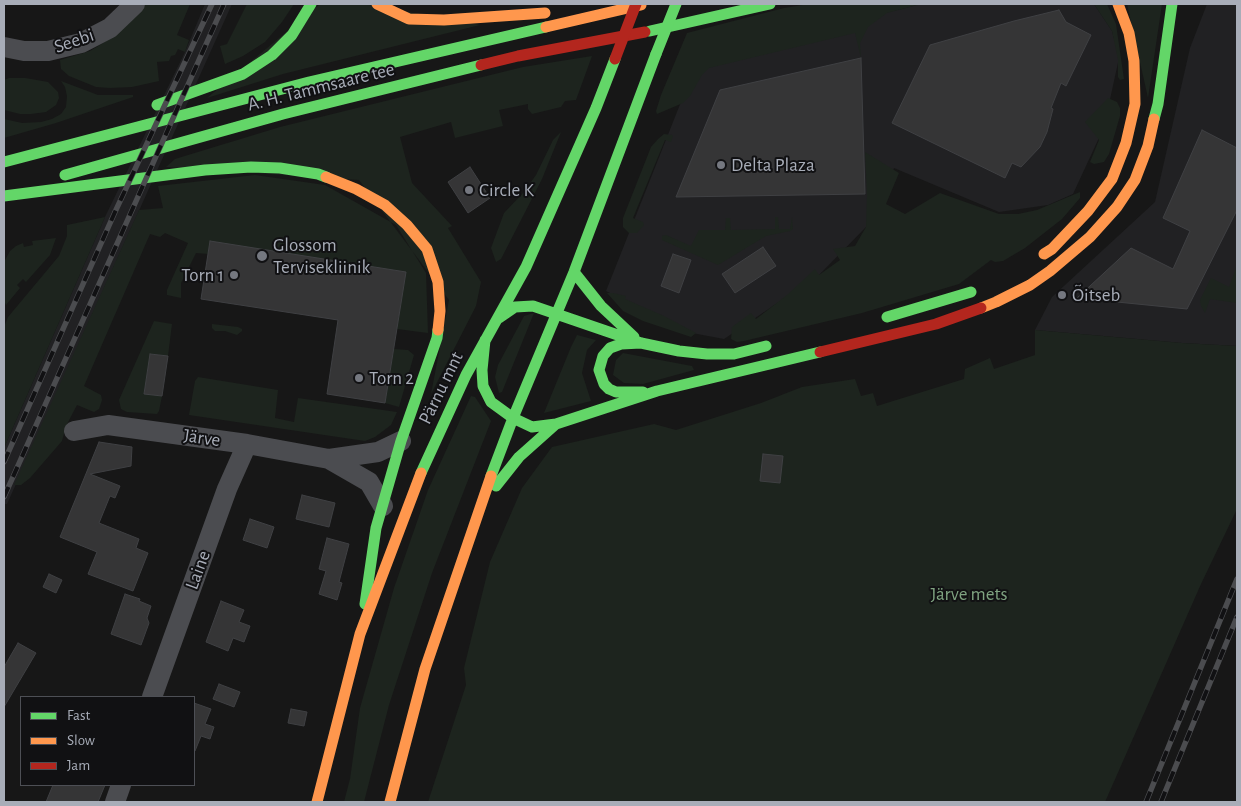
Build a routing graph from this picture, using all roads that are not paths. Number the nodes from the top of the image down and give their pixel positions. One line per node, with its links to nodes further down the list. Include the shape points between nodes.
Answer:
1 (135, 4): 9 (street, Seebi, via 110,28 81,43 48,51)
2 (311, 4): 10 (main road, via 292,35 272,55 243,74)
3 (377, 4): 4 (main road, via 409,19 444,20)
4 (642, 4): 12 (main road, A. H. Tammsaare tee, via 347,73); 19 (main road, Pärnu mnt, bridge, via 615,59 526,267)
5 (676, 4): 16 (main road, bridge)
6 (770, 4): 13 (main road, A. H. Tammsaare tee, via 518,56 283,114)
7 (1118, 4): 15 (main road, via 1129,33 1134,61 1135,104 1126,143 1112,179 1088,211 1052,248)
8 (1172, 4): 24 (main road, via 1156,112 1135,180 1117,207 1090,237 1050,271 996,302 936,324)
9 (4, 47)
10 (150, 108)
11 (104, 124): 12 (main road)
12 (4, 160)
13 (4, 192)
14 (4, 196): 28 (main road, via 251,167 318,174 385,205 407,224 427,249 438,282 440,311 437,338)
15 (1036, 259)
16 (574, 272): 18 (main road); 22 (main road, via 605,311)
17 (986, 286): 20 (main road)
18 (556, 314): 19 (main road, via 533,306 515,307); 22 (main road); 25 (main road)
19 (498, 318): 21 (main road, Pärnu mnt)
20 (872, 321)
21 (485, 340): 25 (main road, via 483,386 491,402); 33 (main road, Pärnu mnt, via 438,433 410,498)
22 (641, 342): 23 (main road, via 708,354 734,354); 24 (main road, via 610,348 600,362 600,377 616,392)
23 (778, 344)
24 (657, 391): 26 (main road)
25 (513, 418): 26 (main road, via 532,427); 32 (main road)
26 (556, 424): 32 (main road, via 519,457)
27 (74, 431): 29 (street, Järve, via 108,425)
28 (401, 441): 30 (street, Järve, via 378,452); 31 (main road)
29 (247, 444): 30 (street, Järve); 34 (street, Laine, via 227,489)
30 (329, 459): 31 (street, Järve, via 369,482)
31 (382, 506): 33 (main road)
32 (480, 506): 38 (main road, via 424,669)
33 (360, 634): 37 (main road, Pärnu mnt)
34 (152, 696)
35 (121, 786): 36 (street)
36 (115, 802)
37 (316, 802)
38 (390, 802)

